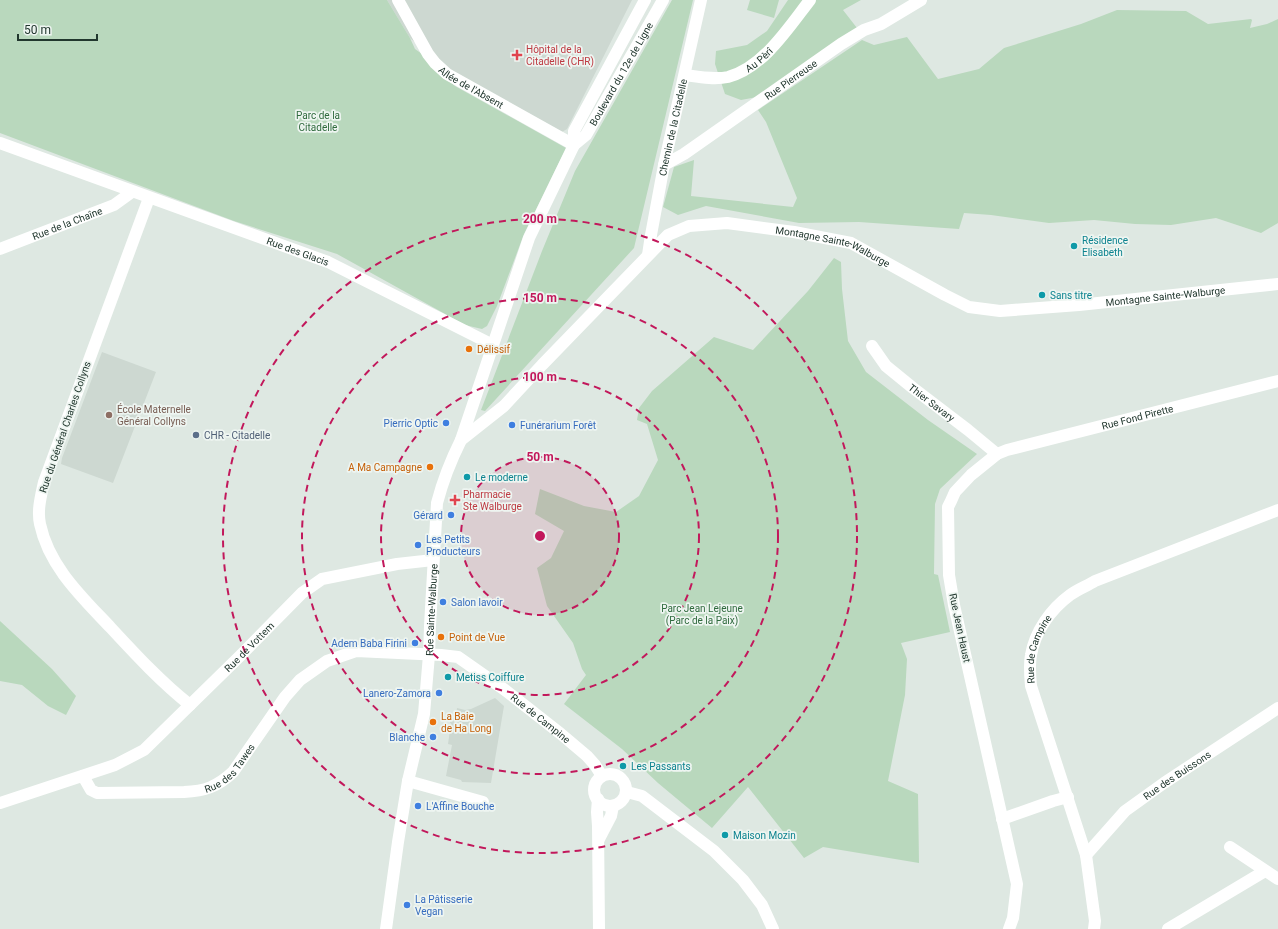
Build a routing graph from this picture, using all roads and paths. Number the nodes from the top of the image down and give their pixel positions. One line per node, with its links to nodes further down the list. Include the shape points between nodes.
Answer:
1 (398, 0): 9 (street, Allée de l'Absent, via 428,54 447,74)
2 (645, 0): 9 (street, Boulevard du 12e de Ligne, via 574,131)
3 (664, 0): 9 (street, Boulevard du 12e de Ligne, via 586,135)
4 (701, 0): 7 (street, Chemin de la Citadelle)
5 (810, 0): 7 (street, Au Pèrî, via 778,40 752,65 739,73 722,78)
6 (921, 0): 10 (street, Rue Pierreuse, via 841,44 684,154)
7 (685, 75): 10 (street, Chemin de la Citadelle)
8 (0, 144): 11 (street, Rue des Glacis)
9 (574, 145): 16 (street, Boulevard du 12e de Ligne, via 529,238)
10 (664, 165): 14 (street, Chemin de la Citadelle)
11 (132, 192): 12 (street, Rue des Glacis); 13 (street, Rue de la Chaîne, via 114,206)
12 (149, 198): 16 (street, Rue des Glacis, via 328,262); 24 (street, Rue du Général Charles Collyns, via 44,482 39,509 40,524 48,550 60,571 79,594 149,669)
13 (0, 249)
14 (648, 255): 15 (street, Montagne Sainte-Walburge, via 668,235 689,226 727,223 801,233 851,243 969,307 1000,311); 19 (street, Montagne Sainte-Walburge, via 504,406)
15 (1278, 284)
16 (493, 345): 19 (street)
17 (872, 346): 20 (street, Thier Savary, via 886,366)
18 (1278, 381): 20 (street, Rue Fond Pirette)
19 (461, 440): 22 (street, Rue Sainte-Walburge, via 442,483)
20 (997, 454): 35 (street, Rue Jean Haust, via 960,486 948,507 949,575 954,605)
21 (1278, 510): 30 (street, Rue de Campine, via 1095,581 1071,594 1052,610 1034,645 1030,686)
22 (433, 560): 23 (street, Rue Sainte-Walburge); 24 (street, Rue de Vottem, via 397,564 322,579 302,593)
23 (429, 655): 26 (street, Rue des Tawes, via 356,650 327,661 300,680 285,697 233,772 223,782 211,788 184,792 97,793 91,790); 27 (street, Rue de Campine, via 458,657 561,734 587,756); 28 (street, Rue Sainte-Walburge, via 424,714)
24 (190, 705): 26 (street, Rue de Vottem, via 144,750 115,765)
25 (1278, 708): 38 (street, Rue des Buissons, via 1125,811)
26 (83, 776): 33 (street)
27 (602, 776): 29 (street, via 618,776 625,783); 31 (street, via 594,790)
28 (408, 782): 32 (street); 41 (street, Rue Sainte-Walburge)
29 (627, 792): 34 (street); 43 (street, via 642,796 714,851 744,880 762,905)
30 (1068, 797): 35 (street); 38 (street, Rue de Campine)
31 (598, 799): 34 (street, via 602,804); 36 (street)
32 (483, 802)
33 (0, 803)
34 (614, 806): 36 (street)
35 (1002, 819): 44 (street, Rue Jean Haust, via 1017,884)
36 (598, 842): 42 (street)
37 (1230, 847): 39 (street)
38 (1086, 855): 45 (street, Rue de Campine)
39 (1265, 871): 40 (street); 46 (street)
40 (1278, 878)
41 (386, 929)
42 (599, 929)
43 (772, 929)
44 (1010, 929)
45 (1094, 929)
46 (1168, 929)

